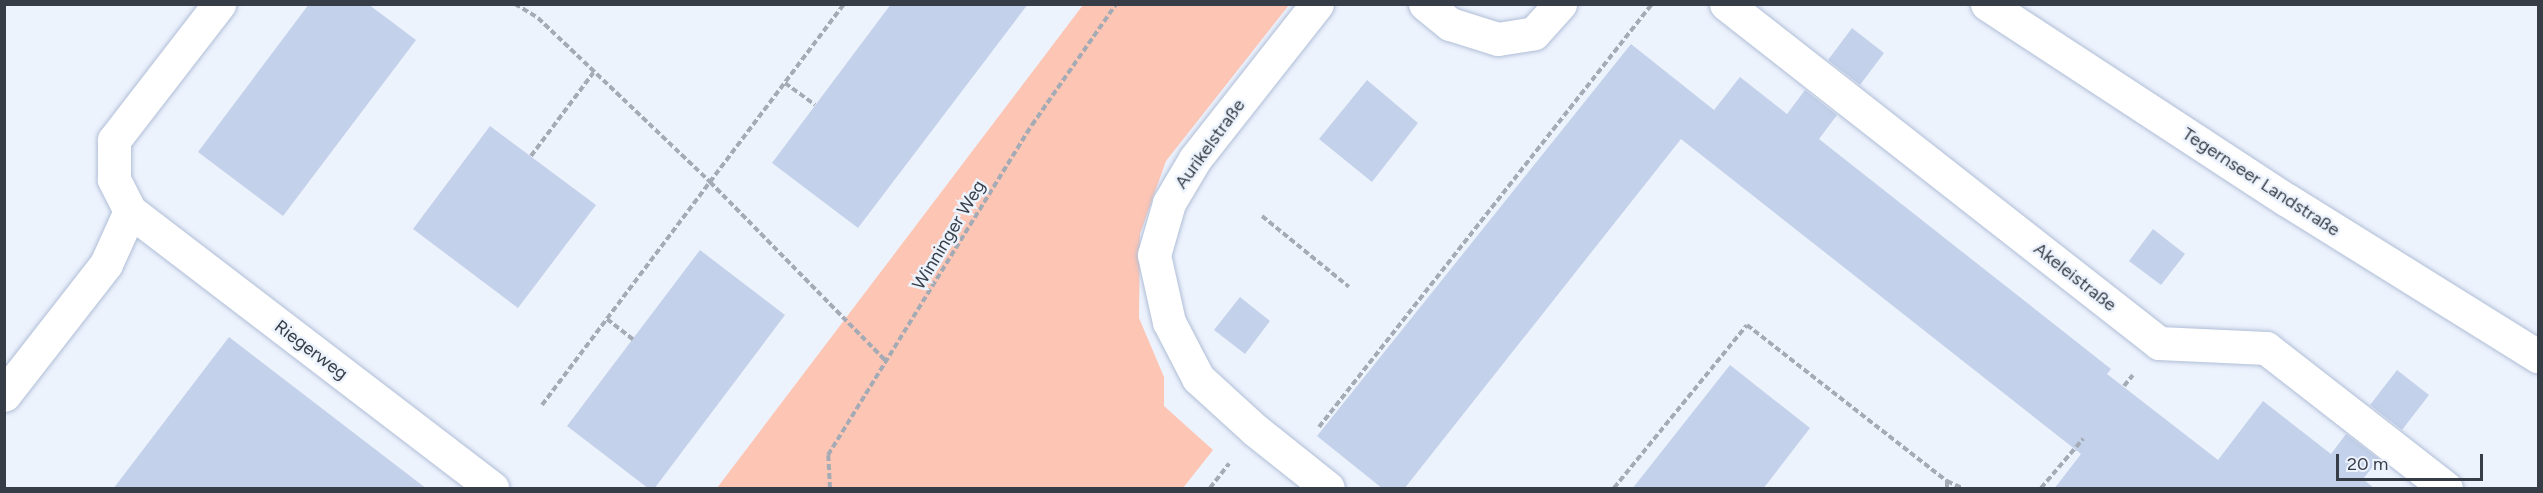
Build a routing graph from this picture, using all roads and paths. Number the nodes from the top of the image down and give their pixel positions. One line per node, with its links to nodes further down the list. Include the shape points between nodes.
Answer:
1 (219, 4): 16 (street, Riegerweg, via 114,140 114,179)
2 (515, 4): 11 (path, via 538,18)
3 (844, 4): 12 (path)
4 (1116, 4): 22 (path, Winninger Weg, via 1032,125)
5 (1317, 4): 26 (street, Aurikelstraße, via 1195,159 1169,202 1154,255 1169,322 1198,378)
6 (1425, 4): 7 (street, via 1450,24 1498,39 1534,33)
7 (1560, 4)
8 (1652, 4): 26 (path)
9 (1726, 4): 35 (street, Akeleistraße, via 2159,343 2203,342 2266,348)
10 (1987, 4): 21 (street, Tegernseer Landstraße, via 2287,200)
11 (593, 73): 14 (path); 15 (path)
12 (785, 83): 13 (path); 15 (path)
13 (815, 105)
14 (531, 156)
15 (710, 182): 19 (path); 22 (path)
16 (130, 211): 23 (street, via 106,264); 28 (street, Riegerweg)
17 (1262, 216): 18 (path)
18 (1349, 287)
19 (607, 319): 20 (path); 24 (path)
20 (633, 339)
21 (2538, 356)
22 (887, 362): 29 (path, Winninger Weg, via 828,455)
23 (4, 395)
24 (542, 405)
25 (2083, 439): 34 (path)
26 (1293, 460): 30 (street, Aurikelstraße)
27 (1947, 481): 31 (path, via 1747,325); 32 (path); 33 (path)
28 (492, 489)
29 (830, 489)
30 (1328, 489)
31 (1614, 489)
32 (1947, 489)
33 (1962, 489)
34 (2041, 489)
35 (2446, 489)

